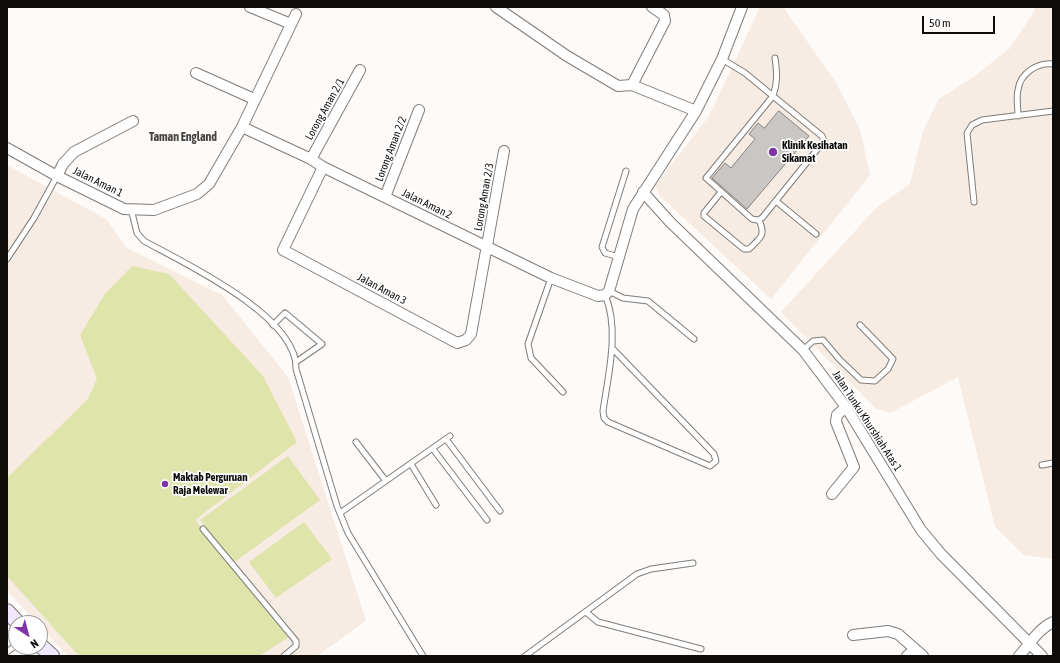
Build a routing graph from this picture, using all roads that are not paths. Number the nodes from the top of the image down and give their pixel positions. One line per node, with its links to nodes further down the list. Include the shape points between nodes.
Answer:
1 (250, 7): 6 (street)
2 (496, 7): 12 (street, via 579,64 618,86)
3 (652, 7): 12 (street, via 664,15 664,21)
4 (742, 7): 8 (street)
5 (296, 14): 6 (street, Jalan Aman 1)
6 (291, 24): 14 (street, Jalan Aman 1)
7 (775, 58): 13 (lane, via 778,75)
8 (722, 59): 13 (lane, via 745,73); 16 (street)
9 (1053, 64): 18 (lane, via 1044,63 1027,72 1018,88)
10 (360, 70): 23 (street, Lorong Aman 2/1)
11 (196, 73): 14 (street)
12 (632, 86): 16 (street)
13 (773, 96): 28 (lane, via 706,178); 30 (lane, via 822,136 824,141)
14 (254, 98): 20 (street, Jalan Aman 1)
15 (420, 110): 29 (street, Lorong Aman 2/2)
16 (696, 111): 27 (street)
17 (1053, 111): 18 (lane)
18 (1018, 116): 31 (lane, via 982,120 972,125 967,133)
19 (133, 121): 26 (street, via 74,152 63,164)
20 (242, 127): 23 (street, Jalan Aman 2); 32 (street, Jalan Aman 1, via 209,184 197,194 154,210)
21 (7, 148): 26 (street, Jalan Aman 1)
22 (504, 151): 35 (street, Lorong Aman 2/3)
23 (311, 159): 24 (street, Jalan Aman 2)
24 (323, 167): 29 (street, Jalan Aman 2); 35 (street, Jalan Aman 3, via 283,250 457,343 466,340 471,334)
25 (626, 171): 36 (lane, via 602,248 605,253)
26 (57, 176): 32 (street, Jalan Aman 1, via 124,209); 37 (lane)
27 (643, 192): 36 (street, via 633,209); 44 (street, Jalan Tunku Khurshiah Atas 1, via 670,222)
28 (721, 192): 33 (lane, via 752,219); 33 (lane, via 704,216 744,249 749,249 763,234)
29 (385, 197): 35 (street, Jalan Aman 2)
30 (776, 201): 33 (lane); 34 (lane)
31 (974, 202)
32 (130, 209): 40 (lane, via 137,233 144,241 218,281 245,299)
33 (759, 220)
34 (816, 234)
35 (488, 246): 38 (street, Jalan Aman 2)
36 (619, 257): 39 (street)
37 (7, 259)
38 (551, 278): 39 (street, Jalan Aman 2, via 598,296); 46 (lane, via 528,344 531,358)
39 (607, 293): 42 (lane, via 648,301); 43 (lane)
40 (273, 324): 45 (lane, via 291,347); 45 (lane, via 285,314 322,344)
41 (860, 324): 44 (lane, via 893,359 875,381 862,380 823,340 813,341)
42 (694, 339)
43 (612, 348): 43 (lane, via 604,418 710,466 716,461 714,454)
44 (802, 350): 47 (street, Jalan Tunku Khurshiah Atas 1)
45 (296, 362): 57 (lane)
46 (563, 392)
47 (846, 406): 54 (street, via 837,415 836,422 854,467); 64 (street, Jalan Tunku Khurshiah Atas 1, via 922,530 941,554)
48 (356, 442): 53 (lane)
49 (434, 448): 51 (lane); 56 (lane, via 448,438); 58 (lane)
50 (1053, 463): 52 (lane)
51 (411, 464): 53 (lane); 55 (lane)
52 (1042, 465)
53 (386, 481): 57 (lane)
54 (832, 494)
55 (436, 505)
56 (500, 511)
57 (340, 512): 68 (lane, via 348,533)
58 (487, 520)
59 (203, 530): 67 (lane, via 296,642 296,646)
60 (693, 563): 61 (lane, via 651,569 637,574)
61 (586, 612): 65 (lane, via 598,622); 69 (lane)
62 (1053, 622): 64 (street, via 1043,626)
63 (853, 635): 66 (street, via 888,631 898,634)
64 (1030, 644): 71 (street); 72 (street, Jalan Tunku Khurshiah Atas 1)
65 (701, 649)
66 (911, 652): 70 (street)
67 (284, 656)
68 (423, 656)
69 (525, 656)
70 (923, 656)
71 (1019, 656)
72 (1042, 656)

